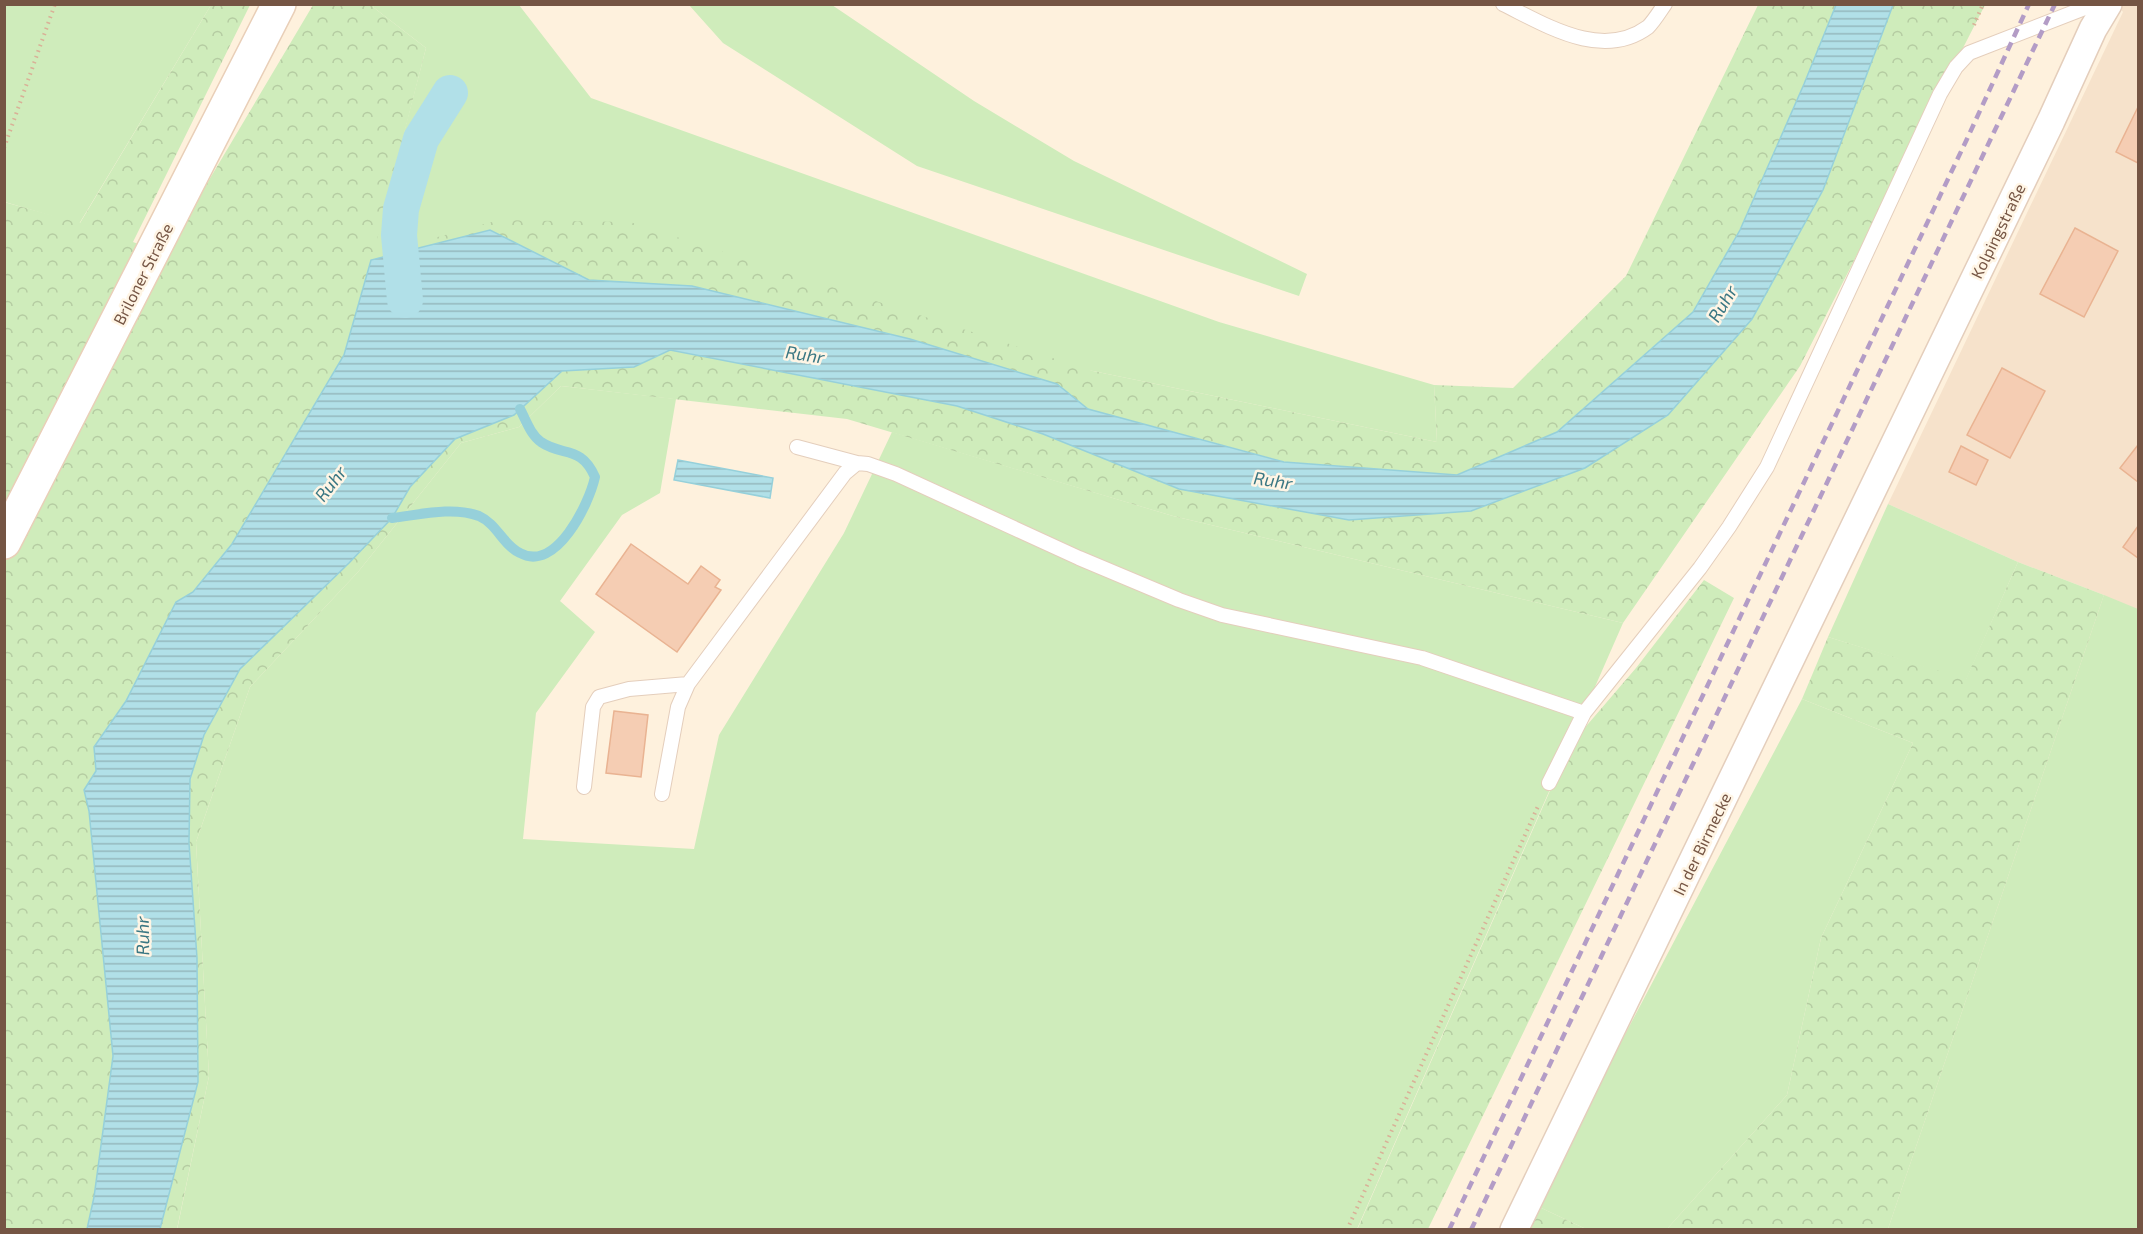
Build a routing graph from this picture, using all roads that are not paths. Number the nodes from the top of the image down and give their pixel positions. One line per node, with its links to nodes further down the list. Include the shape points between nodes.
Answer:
1 (279, 4): 9 (main road, Briloner Straße)
2 (1503, 4): 3 (lane, via 1568,36 1601,42 1622,39 1648,26)
3 (1665, 4)
4 (2094, 4): 11 (lane, via 1978,48 1956,67 1767,467 1700,568)
5 (2108, 4): 7 (street, Kolpingstraße)
6 (797, 447): 8 (lane)
7 (1888, 457): 15 (street, In der Birmecke)
8 (857, 464): 10 (lane, via 845,473); 11 (lane, via 896,474 1078,558 1222,615 1422,658)
9 (4, 542)
10 (688, 684): 13 (lane, via 629,689 599,697 593,707); 14 (lane, via 678,708)
11 (1584, 713): 12 (lane)
12 (1549, 783)
13 (584, 787)
14 (662, 794)
15 (1514, 1230)

